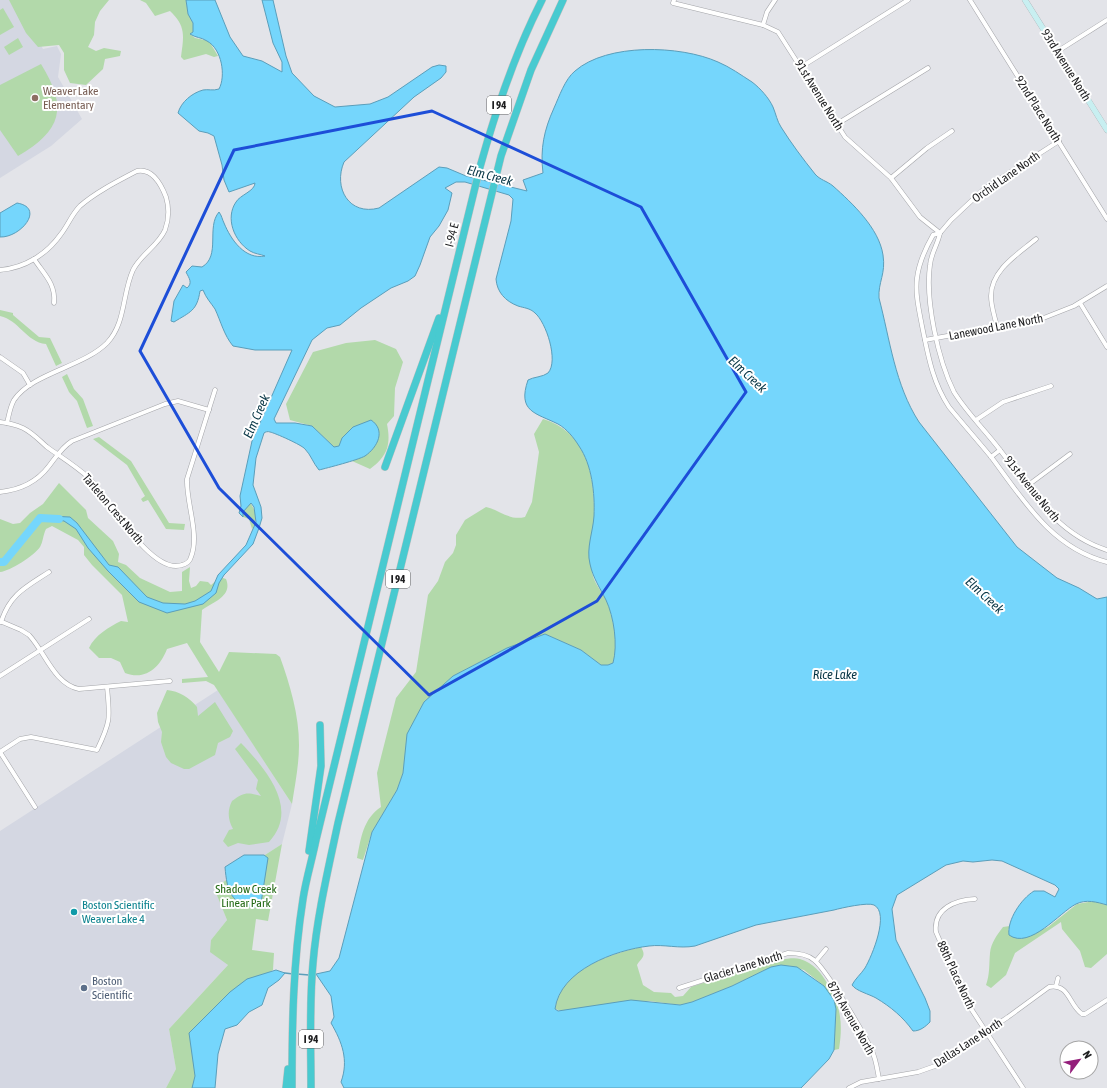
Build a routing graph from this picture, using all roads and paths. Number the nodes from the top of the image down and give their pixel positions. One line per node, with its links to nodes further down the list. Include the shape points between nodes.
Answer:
1 (542, 0): 23 (highway, I-94 E / I 94, via 504,88 480,167)
2 (563, 0): 71 (highway, I 94, via 531,70 501,156 338,823 320,904 313,963)
3 (775, 0): 9 (street, via 766,12)
4 (908, 0): 11 (street)
5 (970, 0): 16 (street, 92nd Place North)
6 (1025, 0): 10 (main road, 93rd Avenue North)
7 (673, 1): 9 (street, 91st Avenue North)
8 (1107, 20): 10 (street)
9 (763, 25): 11 (street, 91st Avenue North, via 778,32)
10 (1058, 51): 14 (main road, 93rd Avenue North)
11 (801, 67): 13 (street, 91st Avenue North)
12 (928, 68): 13 (street)
13 (837, 124): 17 (street, 91st Avenue North, via 852,144)
14 (1107, 130)
15 (952, 131): 17 (street)
16 (1058, 141): 18 (street, 92nd Place North); 19 (street, Orchid Lane North, via 984,189)
17 (891, 178): 19 (street, 91st Avenue North, via 920,217)
18 (1107, 219)
19 (940, 233): 28 (street, 91st Avenue North, via 930,262 928,288); 29 (street, 91st Avenue North, via 934,235 927,247 917,278)
20 (1036, 239): 27 (street, via 1006,265 995,279 991,296)
21 (34, 259): 22 (street, via 20,266); 25 (street, via 52,285 55,292); 32 (street, via 53,244 74,213 90,198 137,171 144,170 150,173 164,192 167,201 167,225 159,240 142,256 134,269 117,328 108,342 94,354)
22 (0, 270)
23 (451, 282): 43 (highway); 58 (highway, I 94)
24 (1107, 286): 26 (street, Lanewood Lane North)
25 (54, 302)
26 (1080, 302): 27 (street, Lanewood Lane North, via 1041,319); 30 (street)
27 (997, 328): 28 (street, Lanewood Lane North)
28 (937, 338): 29 (street, Lanewood Lane North); 36 (street, 91st Avenue North, via 948,379 958,398)
29 (925, 340): 42 (street, 91st Avenue North, via 932,373 945,400)
30 (1107, 347)
31 (0, 358): 32 (street, via 23,373)
32 (30, 385): 38 (street, via 14,399)
33 (1051, 386): 36 (street, via 1003,402)
34 (216, 390): 35 (street)
35 (209, 410): 40 (street, via 187,403 171,402 76,438); 40 (street, Tarleton Crest North, via 187,479 192,516 191,557 179,566 171,566 156,557 128,530 88,477)
36 (976, 420): 39 (street, 91st Avenue North)
37 (0, 422): 38 (street, Tarleton Crest North)
38 (7, 423): 40 (street, Tarleton Crest North, via 30,432)
39 (1000, 450): 42 (street, 91st Avenue North); 44 (street, 91st Avenue North)
40 (58, 454): 45 (street, via 34,481)
41 (1070, 454): 44 (street)
42 (990, 457): 47 (street, 91st Avenue North, via 1049,531 1078,551)
43 (385, 467)
44 (1027, 486): 46 (street, 91st Avenue North, via 1048,513 1063,527)
45 (0, 492)
46 (1107, 550)
47 (1107, 562)
48 (49, 572): 50 (street, via 17,594 6,608)
49 (89, 619): 51 (street)
50 (0, 622): 51 (street, via 29,635)
51 (41, 650): 52 (street); 54 (street, via 67,685 79,689)
52 (0, 676)
53 (170, 681): 54 (street)
54 (107, 687): 56 (street, via 110,718 97,750 31,737 20,739)
55 (320, 725): 58 (highway, via 320,782)
56 (0, 752): 57 (street)
57 (35, 807)
58 (303, 899): 66 (highway, I 94)
59 (976, 899): 67 (street, 88th Place North, via 964,900 945,908 938,915 935,926 960,989)
60 (826, 949): 61 (street)
61 (816, 961): 64 (street, Glacier Lane North, via 800,954 788,953); 68 (street, 87th Avenue North, via 869,1044)
62 (1058, 978): 63 (street)
63 (1056, 986): 65 (street, via 1066,992 1082,1014); 67 (street, Dallas Lane North, via 1044,989)
64 (678, 988)
65 (1107, 1000)
66 (292, 1027): 69 (highway); 70 (highway, I 94)
67 (986, 1032): 68 (street, Dallas Lane North, via 930,1068); 73 (street, 88th Place North)
68 (879, 1079): 72 (street, Dallas Lane North, via 861,1082)
69 (286, 1088)
70 (292, 1088)
71 (311, 1088)
72 (849, 1088)
73 (1023, 1088)

